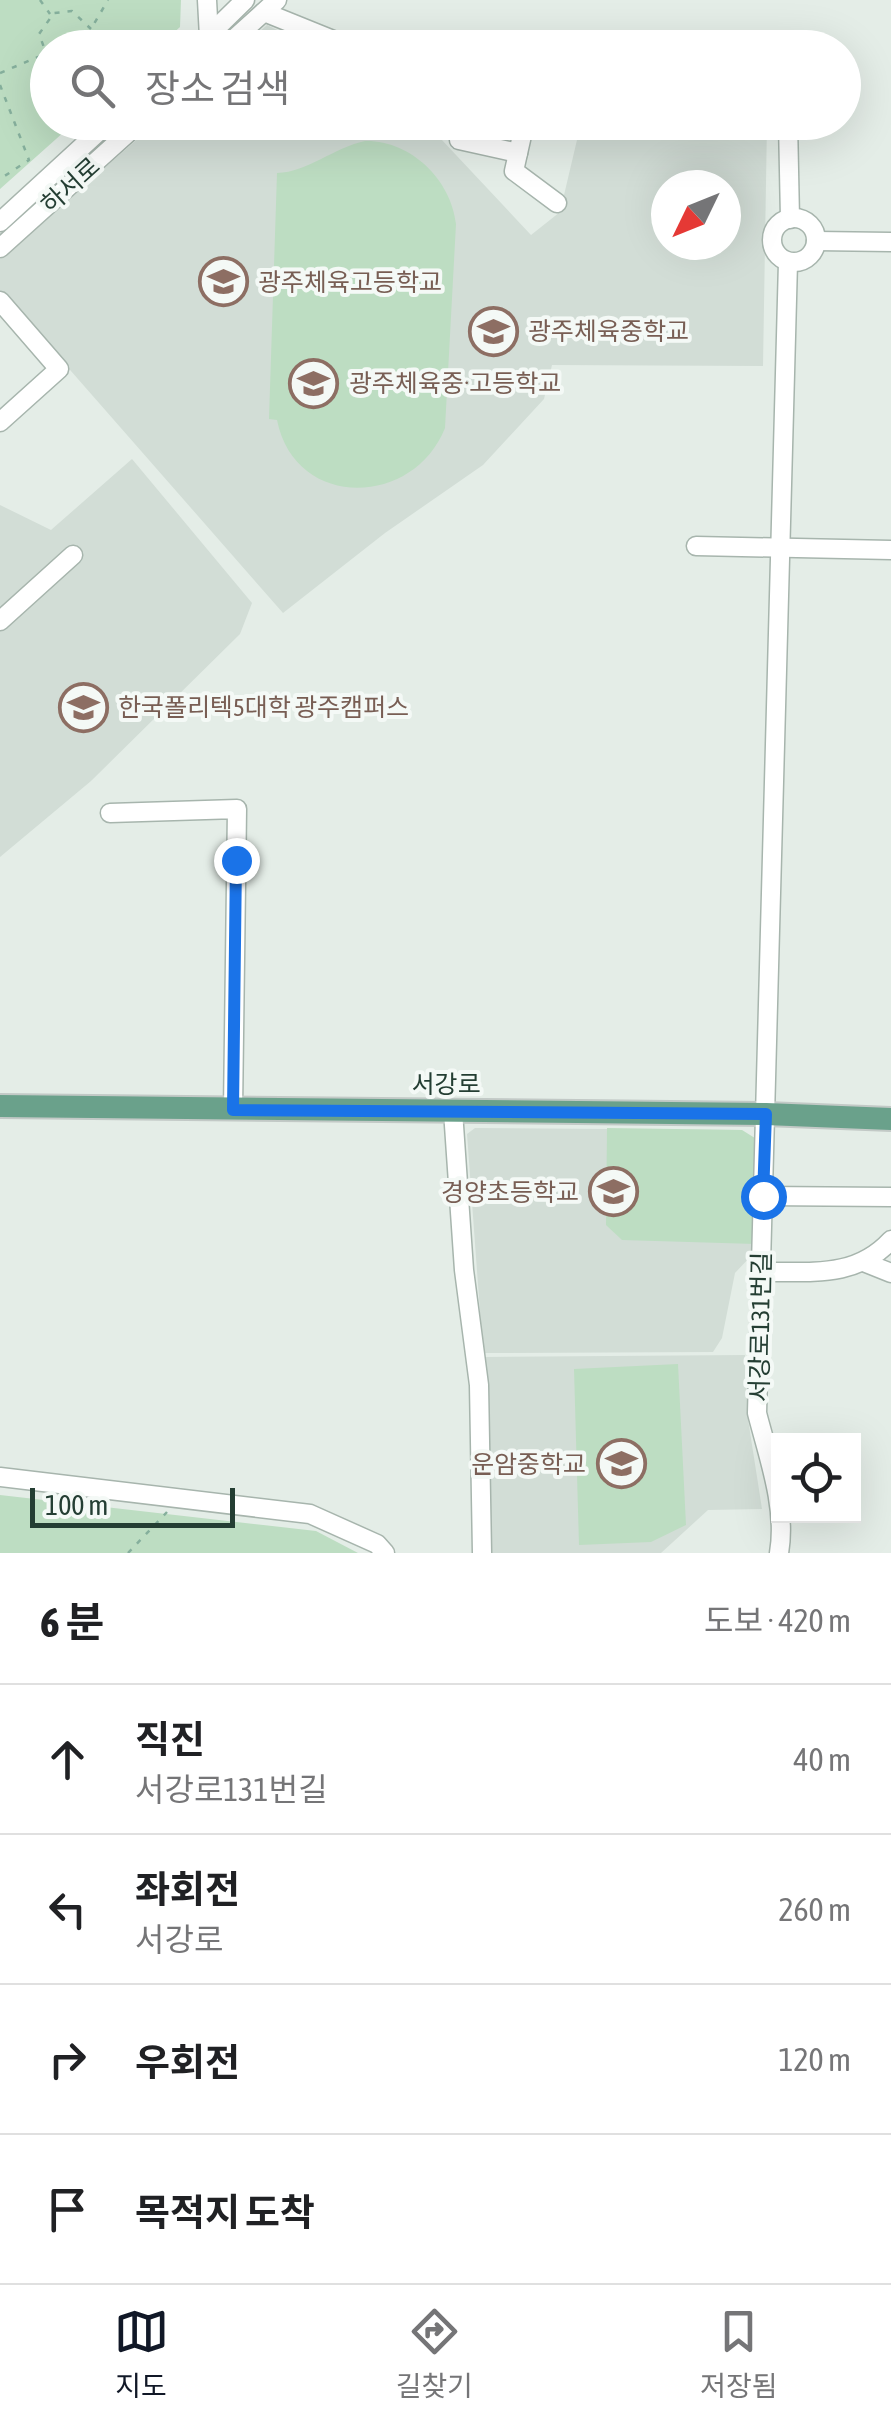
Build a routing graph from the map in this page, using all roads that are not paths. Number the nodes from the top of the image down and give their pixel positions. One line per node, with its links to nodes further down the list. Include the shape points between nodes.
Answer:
1 (207, 0): 4 (street)
2 (245, 0): 5 (street)
3 (271, 6): 6 (street); 7 (street)
4 (209, 30)
5 (221, 30)
6 (232, 30)
7 (318, 30)
8 (89, 140): 16 (street, 하서로)
9 (120, 140): 19 (street, 하서로)
10 (459, 140): 13 (street)
11 (521, 140): 13 (street)
12 (788, 140): 15 (street)
13 (518, 153): 14 (street, via 514,171)
14 (557, 202)
15 (790, 219): 17 (street, via 808,223); 20 (street, via 772,238)
16 (0, 222)
17 (816, 241): 18 (street); 20 (street, via 809,257)
18 (891, 242)
19 (0, 248)
20 (788, 262): 24 (street, 서강로131번길)
21 (0, 301): 22 (street, via 59,370)
22 (0, 422)
23 (696, 546): 24 (street)
24 (780, 548): 25 (street); 32 (street, 서강로131번길)
25 (891, 550)
26 (72, 555): 27 (street)
27 (0, 622)
28 (110, 813): 30 (street, via 237,808)
29 (0, 1106): 30 (main road, 서강로)
30 (233, 1110): 31 (main road, 서강로)
31 (453, 1111): 32 (main road, 서강로); 42 (street, via 479,1385)
32 (766, 1114): 33 (main road, 서강로); 34 (street, 서강로131번길)
33 (891, 1120)
34 (763, 1196): 35 (street); 38 (street, 서강로131번길)
35 (891, 1197)
36 (891, 1240): 37 (street)
37 (866, 1263): 38 (street, via 848,1270); 39 (street)
38 (760, 1272): 43 (street, 서강로131번길, via 757,1413 773,1479)
39 (891, 1273)
40 (0, 1477): 41 (street, via 310,1514)
41 (385, 1553)
42 (482, 1553)
43 (780, 1553)

